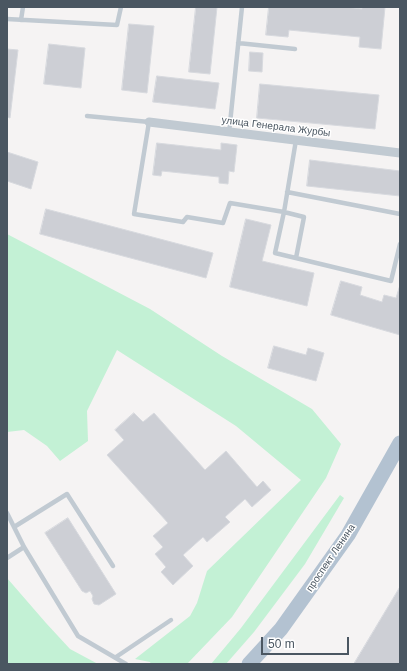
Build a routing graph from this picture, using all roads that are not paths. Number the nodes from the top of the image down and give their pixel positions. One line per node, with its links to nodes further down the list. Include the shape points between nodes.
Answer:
1 (23, 7): 5 (lane)
2 (121, 7): 5 (lane, via 118,25)
3 (242, 7): 6 (lane)
4 (7, 19): 5 (lane)
5 (21, 20)
6 (238, 43): 7 (lane); 10 (lane)
7 (295, 49)
8 (87, 116): 9 (lane)
9 (149, 122): 10 (street, улица Генерала Журбы); 14 (lane, via 134,214 183,222 187,216 223,223 230,203)
10 (229, 132): 11 (street, улица Генерала Журбы)
11 (296, 140): 12 (street, улица Генерала Журбы); 13 (lane)
12 (400, 153)
13 (287, 192): 14 (lane); 15 (lane)
14 (284, 212): 17 (lane, via 304,217); 17 (lane, via 275,253)
15 (400, 214)
16 (400, 244): 17 (lane, via 391,281)
17 (296, 258)
18 (400, 443): 27 (main road, проспект Ленина, via 348,535 281,629)
19 (7, 513): 20 (lane)
20 (14, 527): 21 (lane); 23 (lane, via 67,494)
21 (24, 547): 22 (lane); 25 (lane, via 78,636)
22 (7, 558)
23 (113, 566)
24 (171, 620): 25 (lane)
25 (116, 658): 26 (lane)
26 (126, 664)
27 (250, 664)

